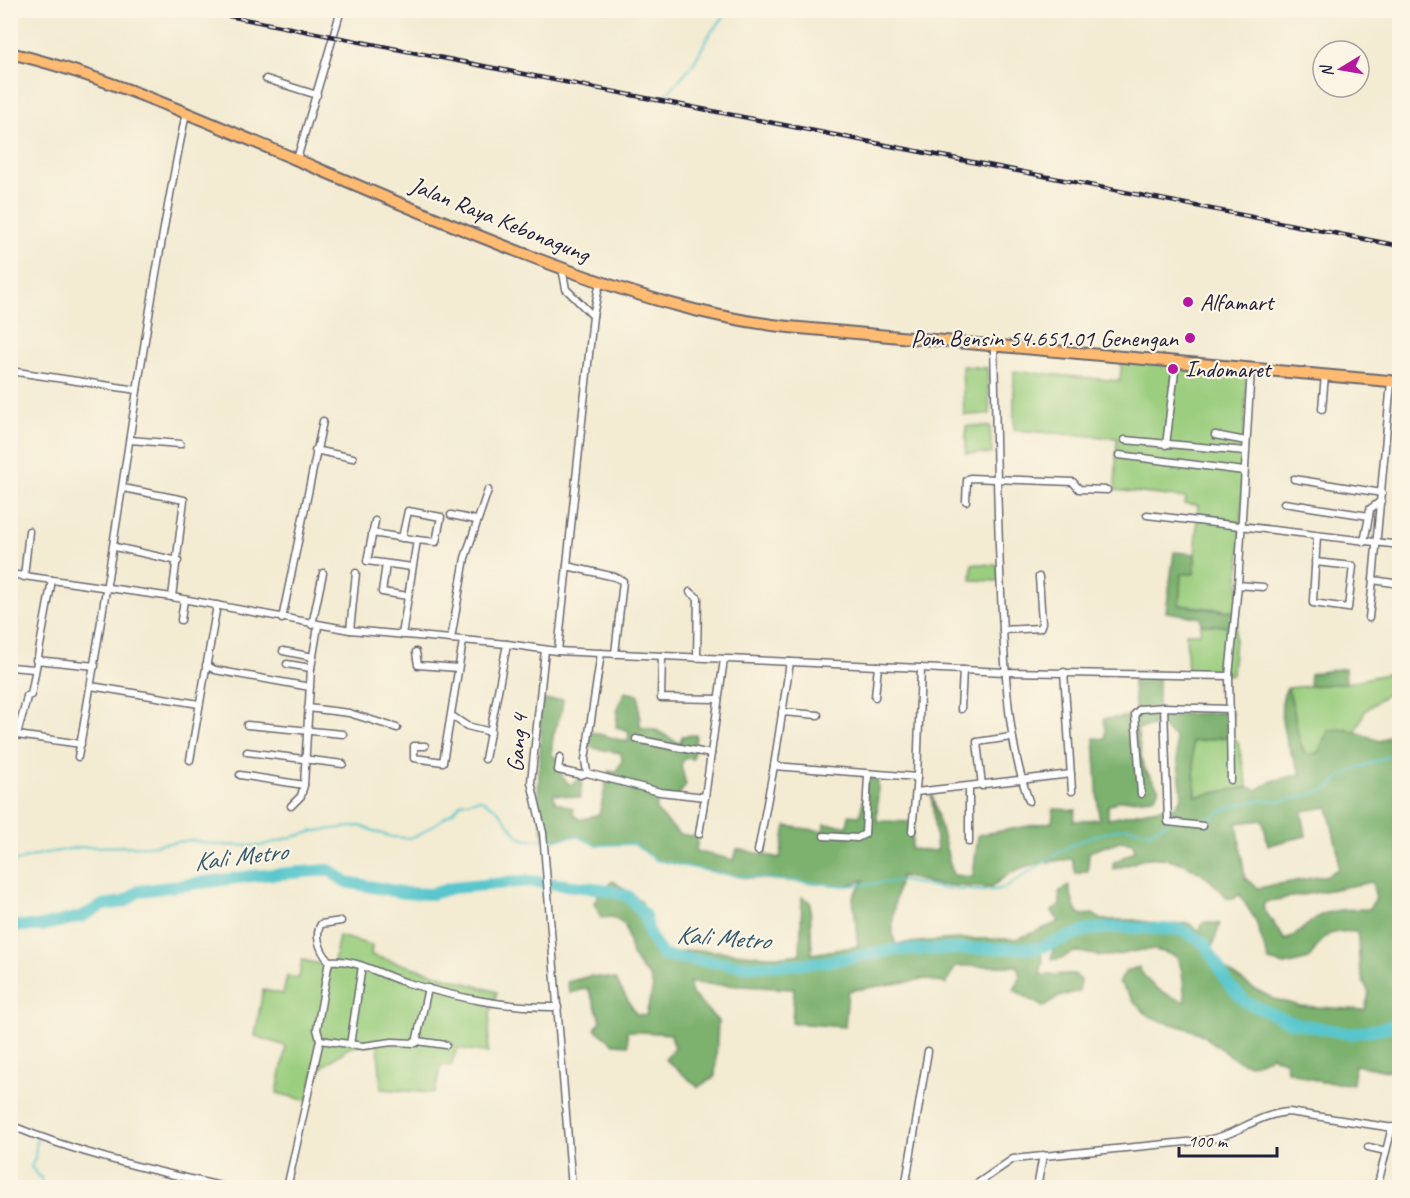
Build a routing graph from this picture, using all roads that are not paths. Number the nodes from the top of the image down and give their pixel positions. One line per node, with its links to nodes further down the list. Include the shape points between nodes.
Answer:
1 (341, 10): 4 (street)
2 (10, 52): 5 (highway, Jalan Raya Kebonagung, via 117,85)
3 (266, 79): 4 (street)
4 (317, 95): 6 (street)
5 (186, 112): 6 (highway, Jalan Raya Kebonagung); 16 (street)
6 (297, 159): 7 (highway, Jalan Raya Kebonagung, via 481,238)
7 (562, 268): 8 (highway, Jalan Raya Kebonagung); 9 (street, via 566,289)
8 (600, 282): 9 (street); 10 (highway, Jalan Raya Kebonagung, via 689,309 754,322)
9 (593, 316): 57 (street)
10 (994, 344): 11 (highway, Jalan Raya Kebonagung); 30 (street)
11 (1176, 363): 12 (highway, Jalan Raya Kebonagung); 24 (street)
12 (1251, 367): 14 (highway, Jalan Raya Kebonagung); 22 (street)
13 (10, 370): 16 (street)
14 (1325, 375): 15 (highway, Jalan Raya Kebonagung); 17 (street)
15 (1395, 382): 35 (street)
16 (137, 390): 20 (street)
17 (1322, 409)
18 (323, 421): 25 (street)
19 (1215, 435): 22 (street)
20 (130, 440): 23 (street); 32 (street)
21 (1125, 440): 24 (street)
22 (1246, 441): 26 (street)
23 (180, 444)
24 (1166, 445): 26 (street)
25 (315, 450): 28 (street); 76 (street)
26 (1245, 451): 29 (street)
27 (1119, 455): 29 (street)
28 (353, 458)
29 (1244, 471): 44 (street)
30 (996, 479): 34 (street, via 1073,482 1079,489); 36 (street, via 968,479); 80 (street)
31 (1294, 479): 35 (street)
32 (123, 488): 53 (street); 54 (street, via 184,500)
33 (488, 490): 42 (street)
34 (1107, 490)
35 (1382, 493): 37 (street)
36 (966, 501)
37 (1381, 501): 41 (street, via 1370,509); 51 (street)
38 (1284, 503): 41 (street)
39 (451, 515): 42 (street)
40 (1147, 515): 44 (street)
41 (1369, 516): 50 (street)
42 (476, 520): 82 (street, via 461,573)
43 (375, 521): 46 (street)
44 (1241, 526): 47 (street); 67 (street)
45 (29, 531): 62 (street)
46 (372, 533): 48 (street); 56 (street, via 366,560)
47 (1317, 536): 50 (street); 55 (street)
48 (402, 537): 49 (street); 49 (street, via 408,511 440,516 436,542)
49 (417, 540): 58 (street)
50 (1364, 542): 51 (street)
51 (1376, 543): 52 (street); 65 (street)
52 (1400, 545)
53 (115, 547): 54 (street); 68 (street)
54 (178, 561): 72 (street)
55 (1315, 562): 55 (street, via 1313,603 1348,608 1353,566)
56 (386, 564): 58 (street); 71 (street, via 382,592)
57 (567, 566): 87 (street); 90 (street, via 622,580)
58 (412, 567): 71 (street)
59 (323, 573): 78 (street)
60 (356, 573): 79 (street)
61 (10, 574): 62 (street)
62 (24, 577): 64 (street)
63 (1039, 577): 80 (street, via 1040,628)
64 (52, 580): 68 (street); 95 (street)
65 (1373, 580): 66 (street); 75 (street)
66 (1400, 584)
67 (1238, 585): 69 (street); 109 (street)
68 (108, 587): 72 (street); 99 (street)
69 (1263, 587)
70 (690, 592): 93 (street, via 698,598)
71 (408, 596): 81 (street)
72 (172, 597): 73 (street)
73 (184, 600): 74 (street); 77 (street)
74 (217, 606): 76 (street); 98 (street)
75 (1369, 618)
76 (282, 619): 78 (street)
77 (181, 621)
78 (315, 625): 79 (street); 92 (street)
79 (350, 630): 81 (street)
80 (1003, 630): 107 (street)
81 (402, 636): 82 (street)
82 (451, 639): 83 (street)
83 (464, 641): 84 (street); 103 (street)
84 (507, 644): 85 (street); 125 (street)
85 (546, 650): 87 (street); 167 (street, Gang 4, via 531,782 543,838)
86 (283, 651): 92 (street)
87 (557, 651): 89 (street)
88 (416, 652): 103 (street, via 418,665)
89 (601, 653): 90 (street); 141 (street, via 585,760)
90 (615, 654): 91 (street)
91 (662, 656): 93 (street); 113 (street, via 661,698)
92 (313, 657): 102 (street)
93 (697, 658): 94 (street)
94 (724, 659): 96 (street); 113 (street)
95 (36, 660): 99 (street); 105 (street)
96 (790, 662): 100 (street); 119 (street)
97 (287, 664): 102 (street)
98 (206, 665): 111 (street, via 215,670); 114 (street)
99 (94, 666): 110 (street)
100 (878, 666): 104 (street); 112 (street)
101 (10, 667): 105 (street)
102 (311, 668): 111 (street)
103 (458, 668): 121 (street)
104 (921, 668): 106 (street); 145 (street)
105 (34, 669): 126 (street, via 31,695 27,696)
106 (963, 670): 107 (street); 117 (street)
107 (1005, 672): 108 (street); 128 (street)
108 (1064, 672): 109 (street); 142 (street)
109 (1229, 676): 118 (street)
110 (91, 686): 114 (street); 130 (street)
111 (310, 687): 116 (street)
112 (875, 697)
113 (718, 699): 133 (street)
114 (199, 704): 138 (street)
115 (1164, 707): 118 (street); 153 (street, via 1140,709 1135,714); 157 (street, via 1168,822)
116 (308, 708): 123 (street, via 349,713); 124 (street)
117 (962, 709)
118 (1230, 709): 147 (street)
119 (782, 712): 120 (street); 140 (street)
120 (818, 715)
121 (452, 716): 125 (street, via 467,726); 131 (street, via 443,762 414,758 414,746)
122 (247, 725): 124 (street)
123 (397, 728)
124 (306, 731): 127 (street); 136 (street)
125 (491, 732): 137 (street)
126 (14, 734): 130 (street)
127 (343, 734)
128 (1011, 737): 146 (street); 149 (street, via 977,742)
129 (636, 739): 133 (street)
130 (81, 744): 134 (street)
131 (425, 746)
132 (247, 752): 136 (street)
133 (711, 754): 154 (street)
134 (78, 757)
135 (560, 757): 141 (street, via 558,770)
136 (306, 759): 139 (street); 148 (street)
137 (485, 759)
138 (190, 760)
139 (344, 764)
140 (774, 766): 144 (street); 162 (street)
141 (587, 773): 154 (street, via 660,792)
142 (1071, 774): 146 (street); 151 (street)
143 (240, 775): 148 (street)
144 (868, 775): 145 (street); 160 (street, via 865,834 857,838)
145 (917, 777): 152 (street)
146 (1021, 778): 149 (street); 155 (street)
147 (1231, 780)
148 (304, 785): 156 (street, via 301,796)
149 (982, 786): 150 (street)
150 (969, 788): 152 (street); 161 (street)
151 (1072, 791)
152 (916, 792): 158 (street)
153 (1141, 794)
154 (705, 797): 159 (street)
155 (1029, 801)
156 (291, 806)
157 (1203, 826)
158 (912, 831)
159 (699, 834)
160 (824, 836)
161 (969, 842)
162 (758, 851)
163 (341, 921): 164 (street, via 321,924 319,928 320,948)
164 (329, 961): 165 (street); 168 (street, via 317,1029)
165 (362, 966): 166 (street); 170 (street)
166 (428, 988): 167 (street, via 497,1004); 169 (street)
167 (558, 1007): 180 (street, Gang 4)
168 (320, 1040): 170 (street); 179 (street)
169 (417, 1041): 170 (street); 171 (street)
170 (350, 1045)
171 (446, 1045)
172 (928, 1051): 181 (street)
173 (10, 1125): 178 (street, via 79,1150)
174 (1396, 1128): 176 (street); 177 (street, via 1290,1112 1257,1118 1225,1136 1207,1140)
175 (1368, 1147): 176 (street)
176 (1386, 1151): 184 (street)
177 (1043, 1155): 182 (street, via 1013,1159); 183 (street)
178 (230, 1188)
179 (286, 1188)
180 (572, 1188)
181 (905, 1188)
182 (970, 1188)
183 (1037, 1188)
184 (1377, 1188)

